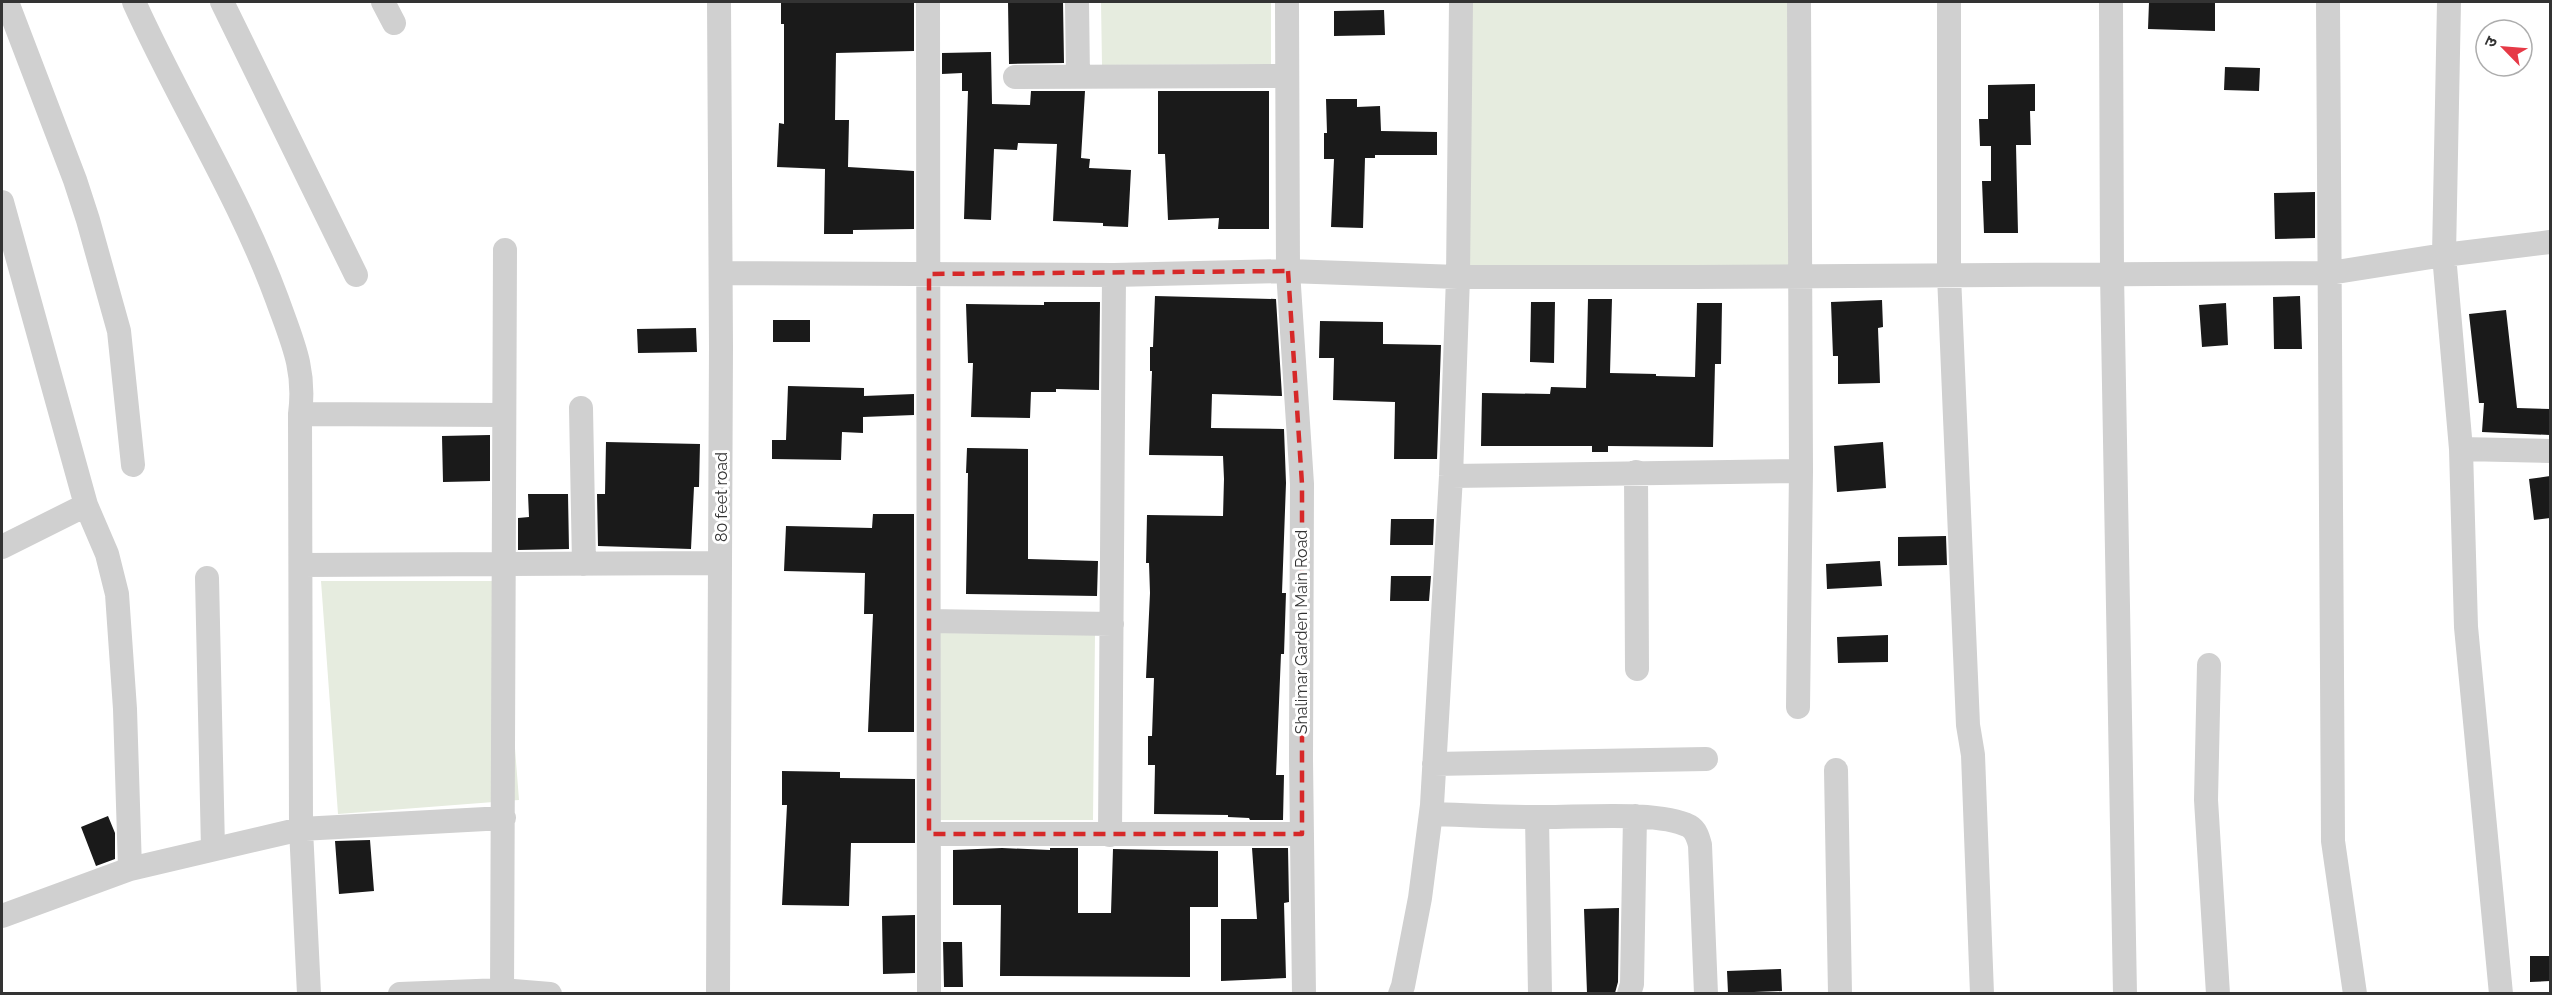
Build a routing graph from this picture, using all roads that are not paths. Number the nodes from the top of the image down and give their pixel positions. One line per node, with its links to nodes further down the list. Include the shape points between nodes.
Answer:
1 (7, 2): 38 (street, via 75,180 101,264 119,331)
2 (134, 2): 34 (street, via 259,250 300,361)
3 (222, 2): 28 (street)
4 (383, 2): 15 (street)
5 (719, 2): 24 (street, 80 feet road)
6 (928, 2): 26 (street)
7 (1077, 2): 18 (street)
8 (1287, 2): 16 (street, Shalimar Garden Main Road)
9 (1461, 2): 32 (street)
10 (1798, 2): 31 (street)
11 (1948, 2): 30 (street)
12 (2111, 2): 27 (street)
13 (2328, 2): 25 (street)
14 (2449, 2): 22 (street)
15 (394, 23)
16 (1287, 75): 18 (street); 23 (street, Shalimar Garden Main Road)
17 (1015, 77): 18 (street)
18 (1078, 77)
19 (2, 202): 42 (street)
20 (2550, 242): 22 (street)
21 (505, 250): 35 (street)
22 (2445, 255): 25 (street); 36 (street)
23 (1288, 271): 29 (street); 32 (street); 63 (street, Shalimar Garden Main Road, via 1302,484)
24 (721, 273): 26 (street); 44 (street, 80 feet road)
25 (2330, 273): 27 (street); 83 (street, via 2332,841)
26 (929, 274): 29 (street); 49 (street)
27 (2112, 274): 30 (street); 81 (street)
28 (356, 275)
29 (1114, 275): 50 (street)
30 (1949, 275): 31 (street); 80 (street)
31 (1800, 276): 32 (street); 39 (street)
32 (1458, 277): 41 (street)
33 (581, 408): 46 (street)
34 (300, 414): 35 (street); 47 (street)
35 (504, 415): 45 (street)
36 (2461, 449): 37 (street); 84 (street, via 2466,627)
37 (2550, 451)
38 (133, 465)
39 (1801, 471): 40 (street); 53 (street)
40 (1636, 472): 41 (street); 52 (street)
41 (1451, 476): 55 (street)
42 (86, 505): 43 (street); 66 (street, via 107,554 121,621)
43 (2, 547)
44 (720, 563): 46 (street); 72 (street, 80 feet road)
45 (504, 564): 46 (street); 47 (street); 60 (street)
46 (584, 564)
47 (302, 565): 61 (street)
48 (207, 578): 65 (street)
49 (929, 621): 50 (street); 62 (street)
50 (1112, 624): 64 (street)
51 (2209, 665): 82 (street, via 2206,800)
52 (1637, 669)
53 (1798, 707)
54 (1706, 759): 55 (street)
55 (1434, 764): 57 (street)
56 (1836, 770): 79 (street)
57 (1431, 814): 59 (street); 75 (street, via 1420,898)
58 (1635, 816): 59 (street); 77 (street); 78 (street, via 1679,822 1697,834)
59 (1537, 817): 76 (street)
60 (504, 818): 61 (street); 68 (street)
61 (301, 829): 65 (street); 69 (street)
62 (929, 834): 64 (street); 73 (street)
63 (1302, 834): 64 (street); 74 (street, Shalimar Garden Main Road)
64 (1110, 835)
65 (213, 849): 66 (street)
66 (130, 869): 67 (street)
67 (2, 916)
68 (502, 992): 70 (street); 71 (street)
69 (309, 993)
70 (400, 993)
71 (550, 993)
72 (718, 993)
73 (929, 993)
74 (1304, 993)
75 (1400, 993)
76 (1540, 993)
77 (1629, 993)
78 (1706, 993)
79 (1840, 993)
80 (1982, 993)
81 (2125, 993)
82 (2217, 993)
83 (2355, 993)
84 (2501, 993)

